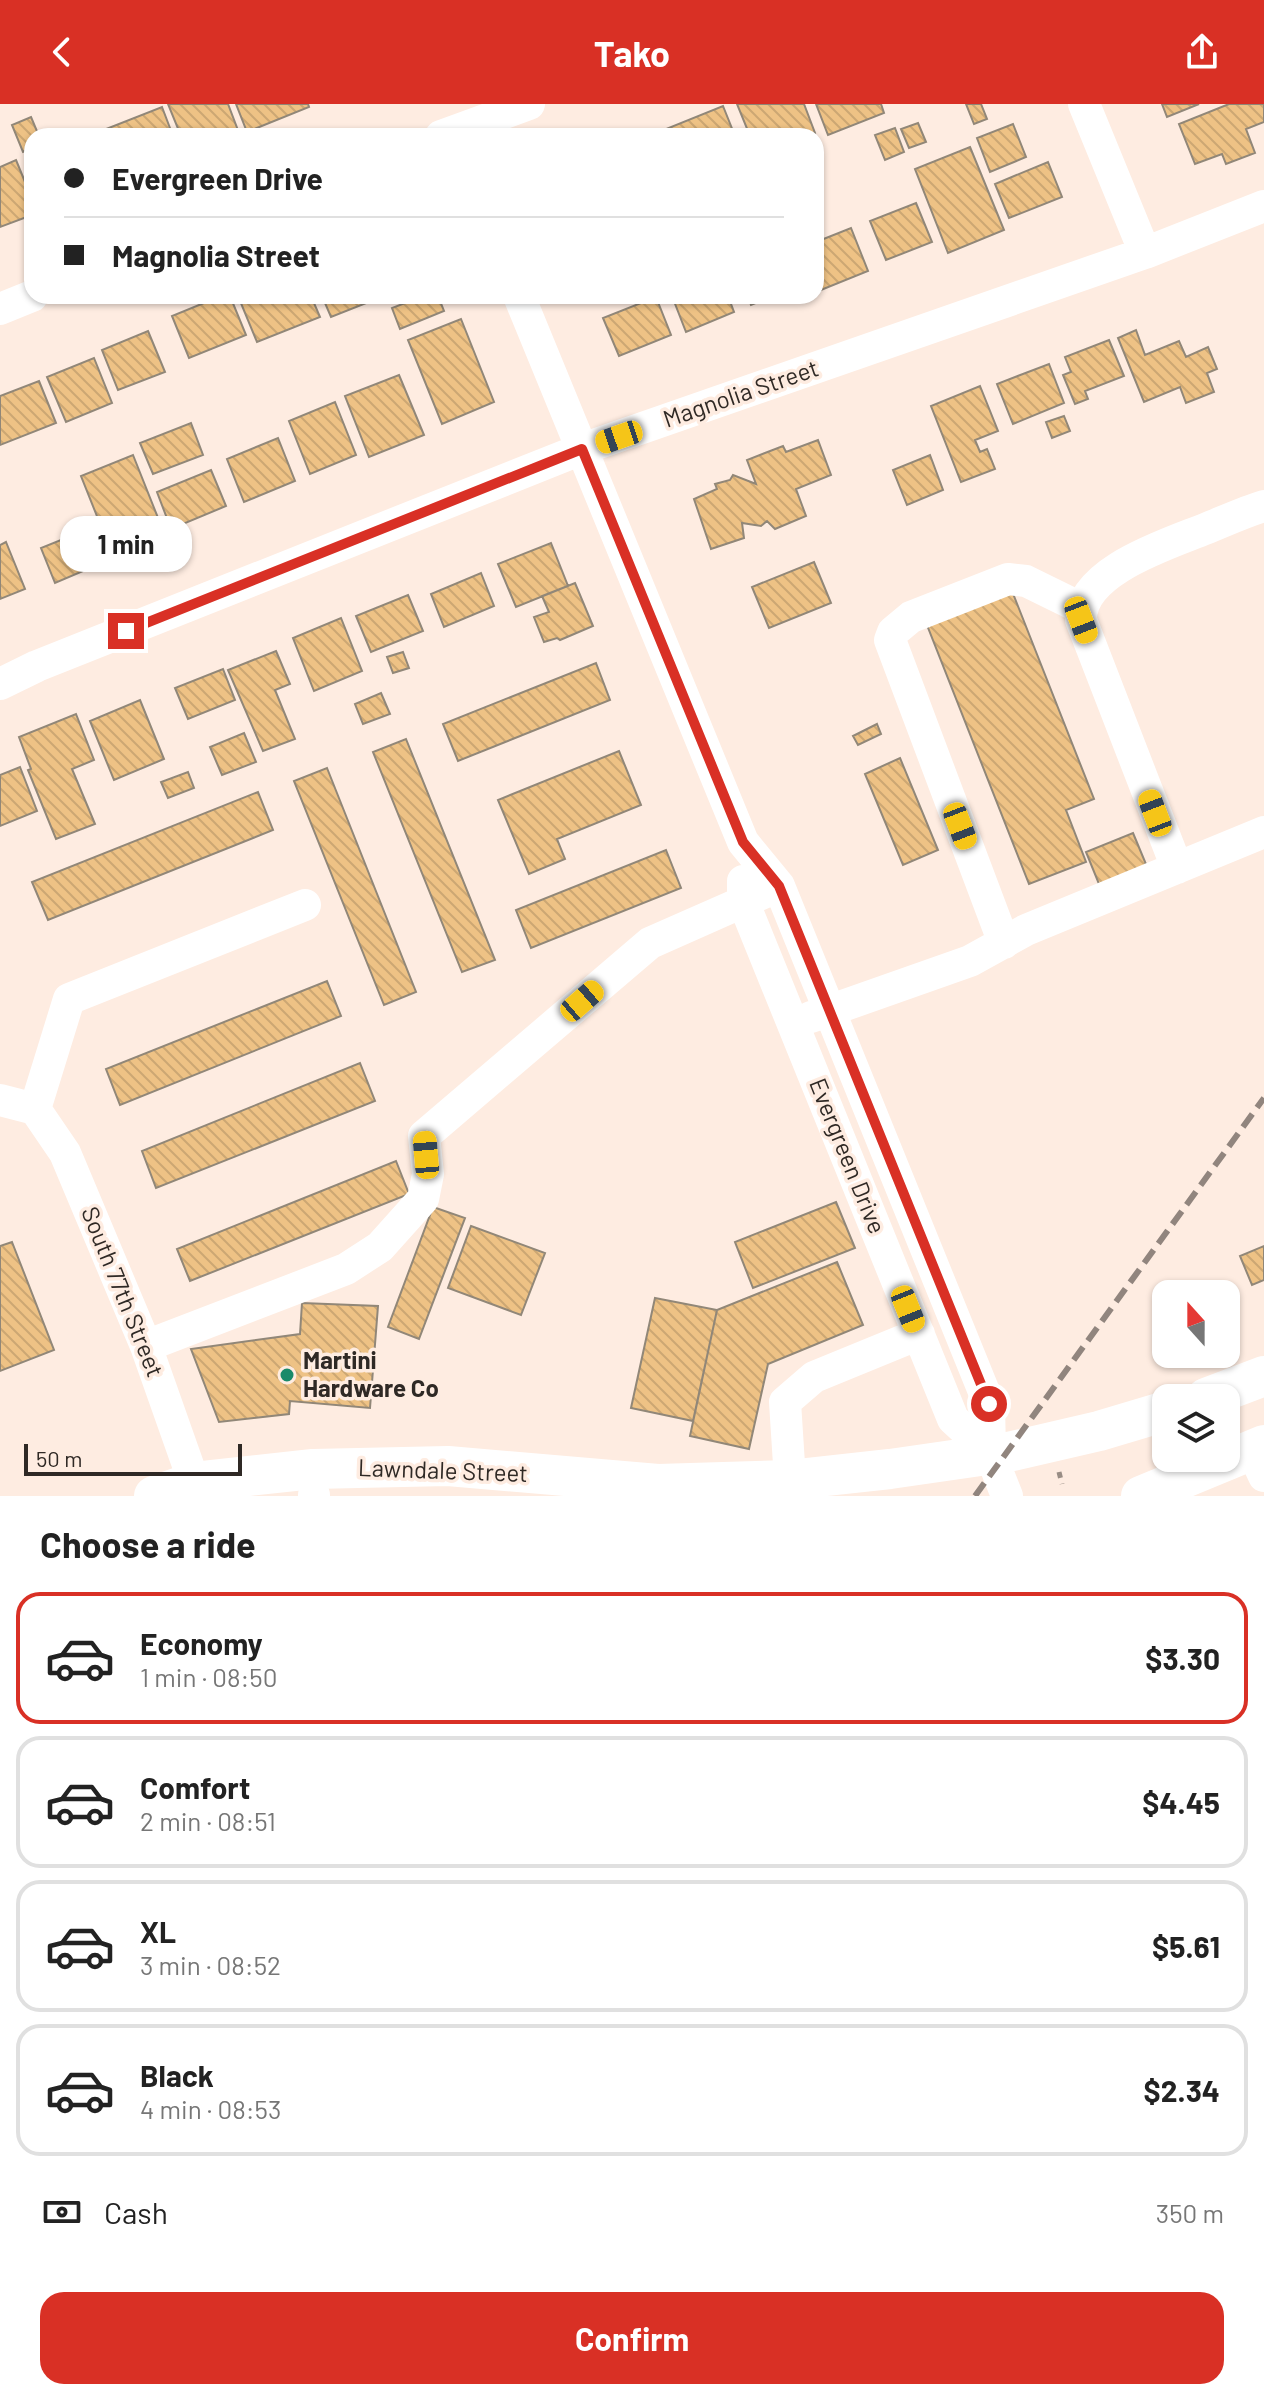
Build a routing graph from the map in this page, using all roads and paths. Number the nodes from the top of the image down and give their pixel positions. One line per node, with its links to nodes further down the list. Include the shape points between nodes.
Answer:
1 (529, 104): 3 (street)
2 (1084, 104): 5 (street)
3 (447, 127)
4 (1264, 206): 5 (street, Magnolia Street)
5 (1145, 253): 9 (street, Magnolia Street)
6 (24, 299): 8 (street)
7 (522, 304): 9 (street, Evergreen Drive)
8 (0, 309)
9 (582, 449): 12 (street, Magnolia Street); 14 (street, Evergreen Drive)
10 (1264, 506): 11 (street, via 1134,559 1108,575)
11 (1081, 608): 15 (street, via 1081,620); 19 (street, via 1026,581 1008,579 911,617 890,640)
12 (0, 684)
13 (1264, 832): 15 (street)
14 (743, 842): 16 (street, Evergreen Drive); 17 (street, Evergreen Drive)
15 (1177, 868): 19 (street)
16 (779, 886): 17 (street); 20 (street, Evergreen Drive)
17 (743, 901): 21 (street, Evergreen Drive); 25 (street, via 650,943 424,1136 428,1174 423,1199 380,1247 346,1269)
18 (305, 905): 23 (street, via 69,999)
19 (1004, 943): 20 (street, via 958,966)
20 (830, 1010): 21 (street); 29 (street, Evergreen Drive, via 989,1404)
21 (793, 1023): 24 (street, Evergreen Drive)
22 (0, 1100): 23 (street)
23 (35, 1109): 25 (street, South 77th Street, via 65,1153)
24 (919, 1334): 29 (street, Evergreen Drive, via 953,1419); 32 (street, via 814,1377 785,1402)
25 (146, 1346): 33 (street, South 77th Street)
26 (1264, 1376): 27 (main road)
27 (1240, 1385)
28 (1152, 1415): 29 (main road, Lawndale Street)
29 (990, 1453): 32 (main road, Lawndale Street); 39 (main road); 40 (street, Evergreen Drive)
30 (1260, 1457): 34 (main road)
31 (448, 1466): 32 (main road, Lawndale Street, via 658,1484); 33 (main road, Lawndale Street, via 313,1469); 38 (main road)
32 (790, 1480)
33 (194, 1482): 35 (main road, Lawndale Street); 36 (main road, Lawndale Street)
34 (1191, 1487): 41 (main road)
35 (154, 1496)
36 (314, 1496): 37 (main road, Lawndale Street)
37 (325, 1496)
38 (559, 1496)
39 (899, 1496)
40 (1007, 1496)
41 (1141, 1496)

